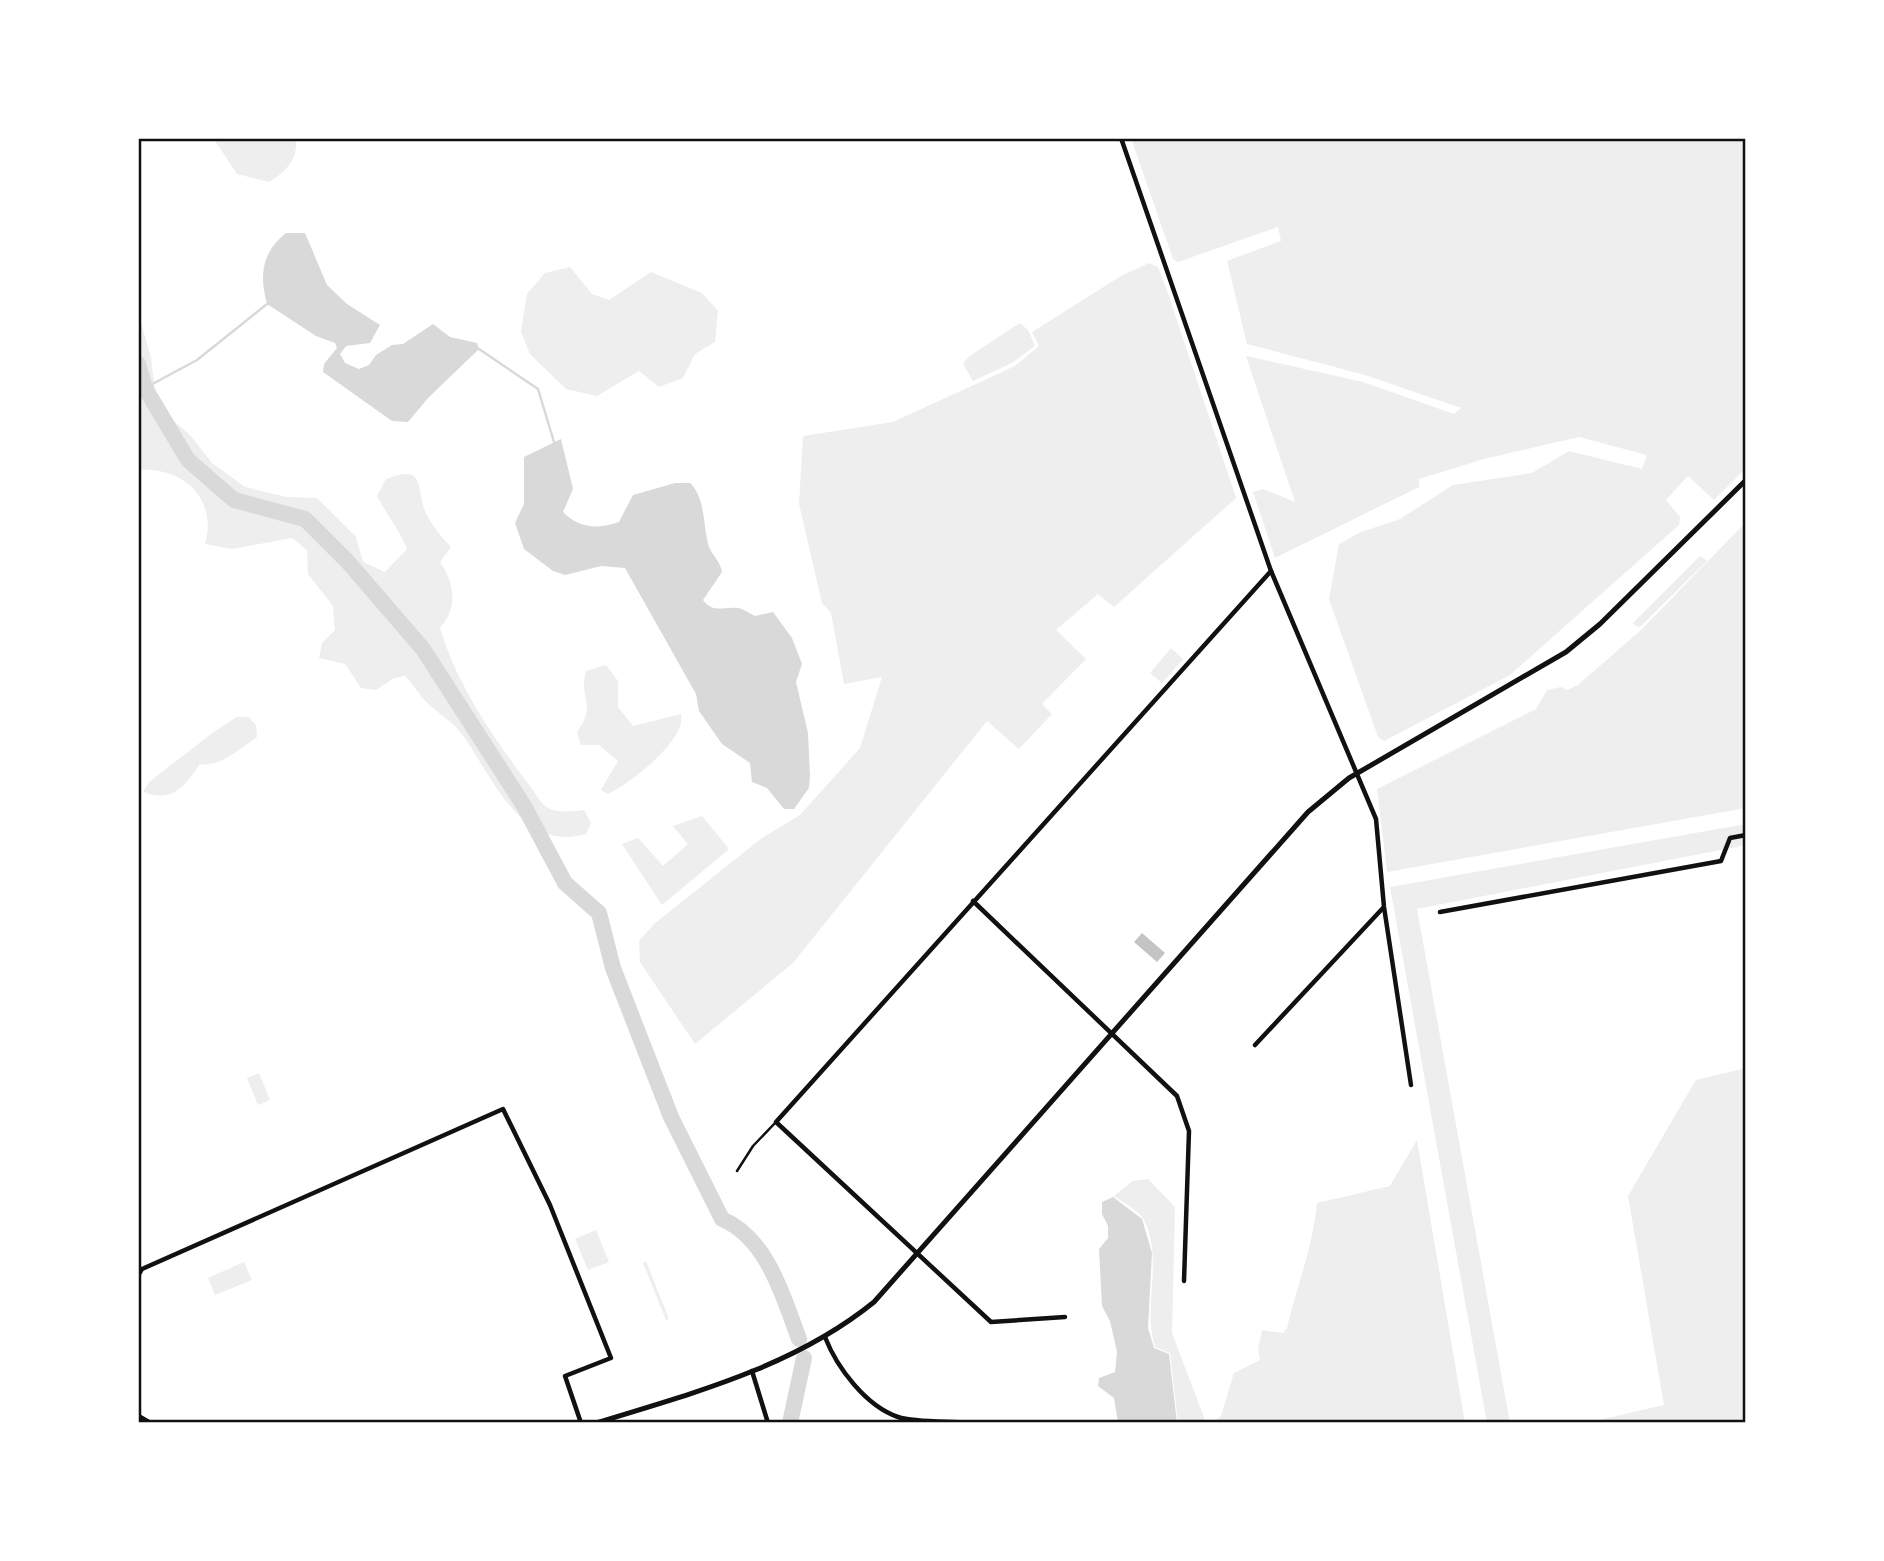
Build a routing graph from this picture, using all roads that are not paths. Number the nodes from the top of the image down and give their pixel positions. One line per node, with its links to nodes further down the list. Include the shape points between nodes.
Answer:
1 (1121, 138): 3 (street)
2 (1746, 480): 4 (street, via 1566,652)
3 (1271, 571): 4 (street); 6 (street)
4 (1356, 774): 7 (street, via 1376,819); 9 (street, via 1300,820)
5 (1746, 835): 8 (street, via 1730,838 1721,861)
6 (973, 901): 9 (street); 12 (street)
7 (1384, 907): 10 (street); 11 (street)
8 (1440, 912)
9 (1112, 1034): 14 (street); 16 (street, via 1177,1096 1189,1131)
10 (1255, 1045)
11 (1411, 1085)
12 (776, 1122): 13 (lane); 14 (street)
13 (737, 1171)
14 (916, 1255): 17 (street, via 990,1322); 18 (street, via 874,1302)
15 (138, 1276): 22 (street, via 154,1263 503,1109 550,1206 611,1358 565,1376)
16 (1184, 1281)
17 (1065, 1317)
18 (825, 1337): 19 (street); 25 (street, via 866,1397 898,1418)
19 (752, 1371): 23 (street); 24 (street)
20 (138, 1416): 21 (street)
21 (150, 1423)
22 (581, 1423)
23 (596, 1423)
24 (768, 1423)
25 (970, 1423)

